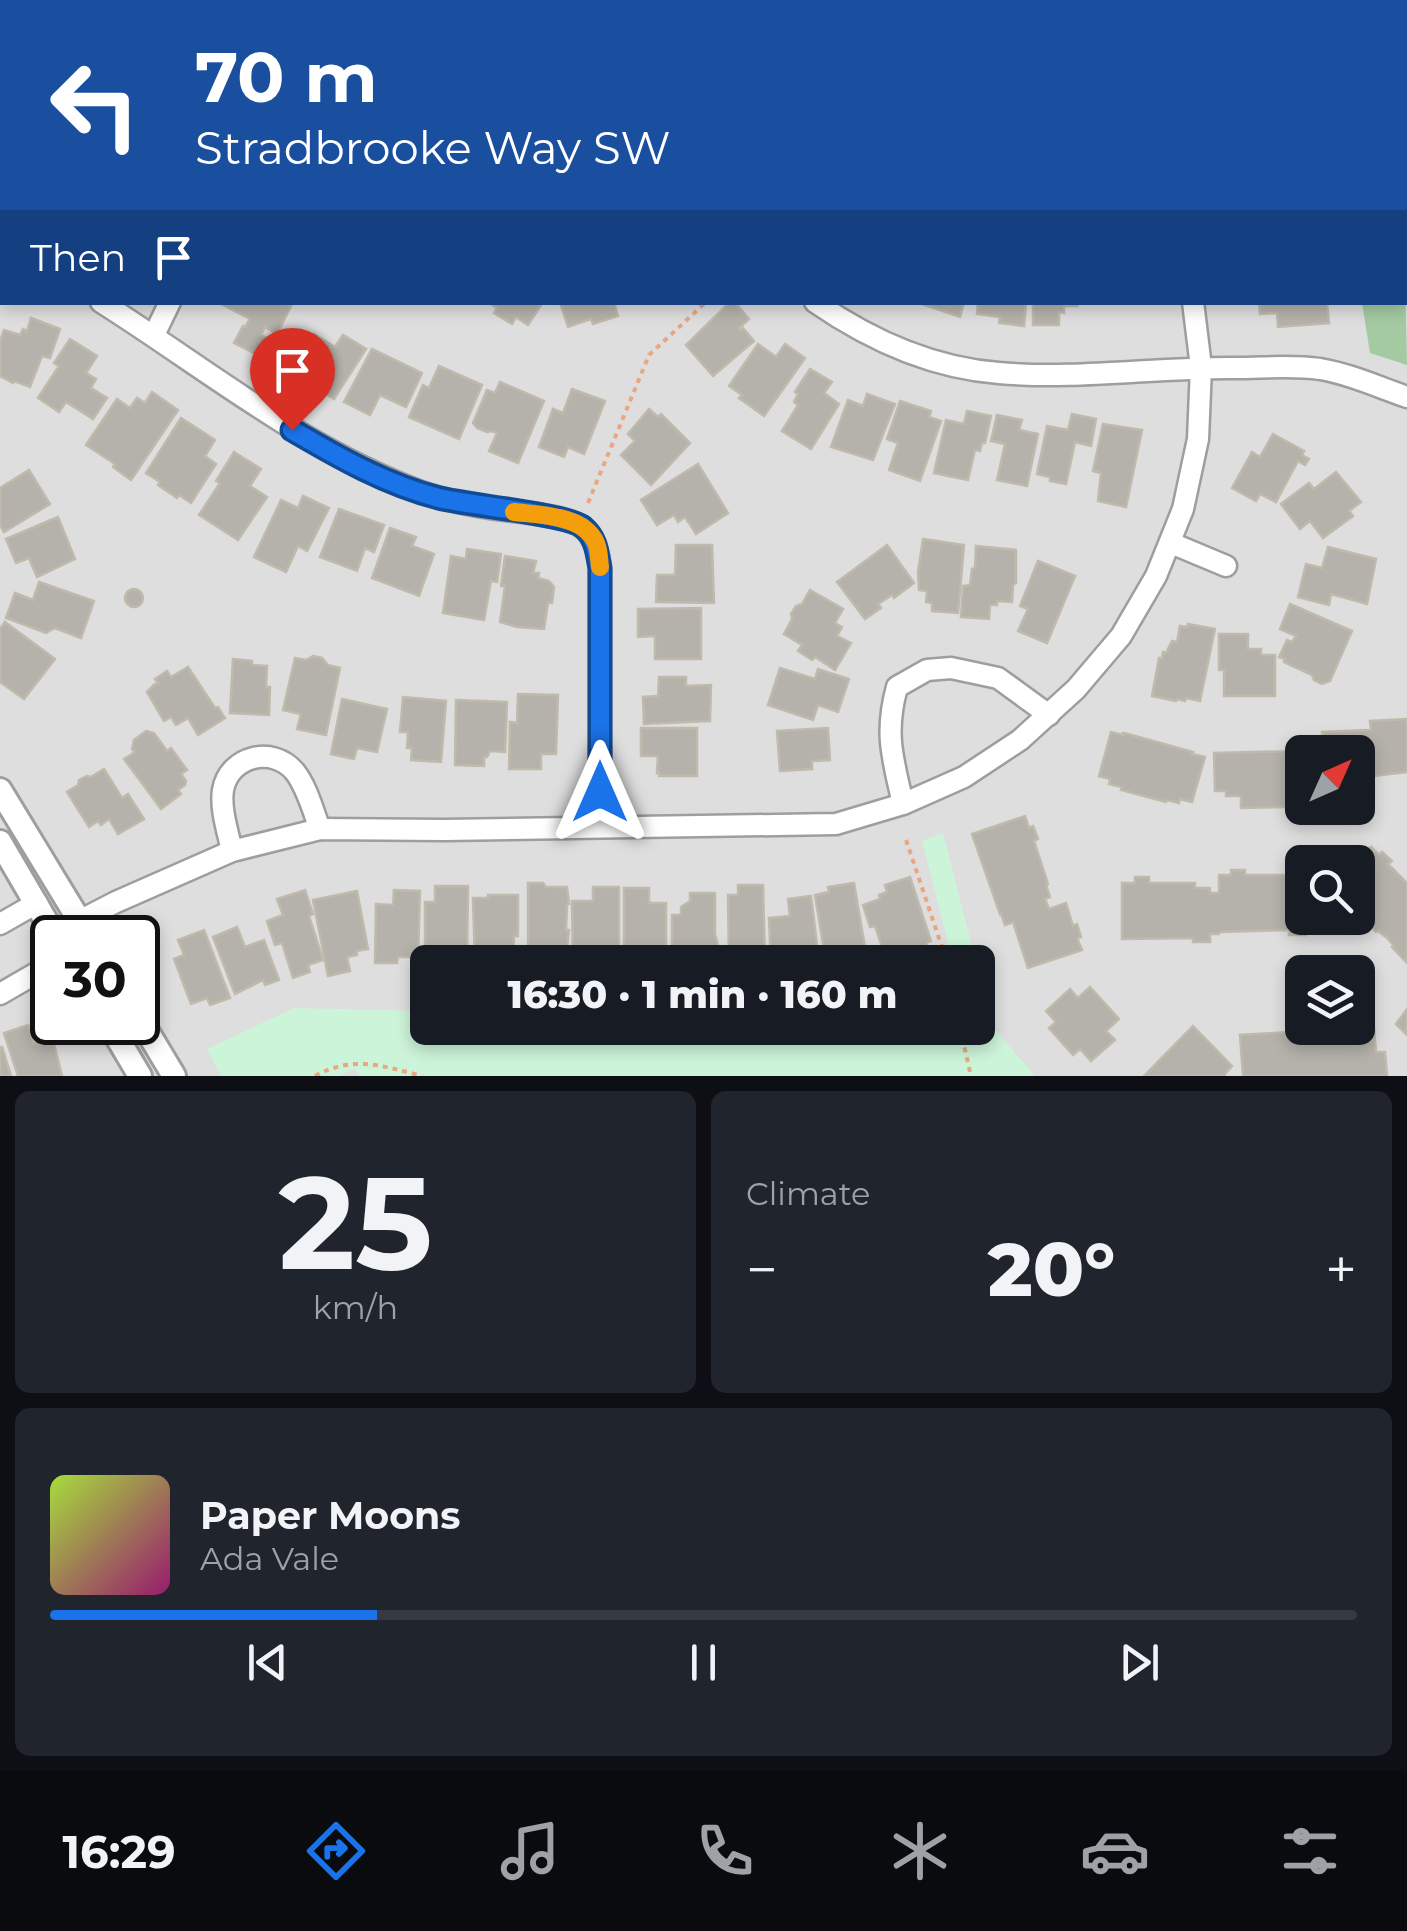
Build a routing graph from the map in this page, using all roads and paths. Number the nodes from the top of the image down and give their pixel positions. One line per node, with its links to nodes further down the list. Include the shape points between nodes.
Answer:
1 (106, 305): 6 (street)
2 (169, 305): 6 (street)
3 (703, 305): 9 (path, via 649,354)
4 (820, 305): 7 (street, via 873,338 968,369 1038,375)
5 (1193, 305): 7 (street)
6 (154, 336): 9 (street, via 292,430 366,470 436,497)
7 (1201, 368): 8 (street, via 1318,369); 10 (street, via 1192,474)
8 (1407, 398)
9 (581, 525): 15 (street, via 596,542 600,568)
10 (1171, 543): 11 (street); 12 (street, via 1121,636)
11 (1226, 566)
12 (1049, 715): 14 (street, via 992,760); 14 (street, via 998,678 951,668 927,670 897,687 889,744)
13 (0, 790): 22 (street)
14 (903, 804): 15 (street, via 836,824)
15 (600, 827): 16 (street)
16 (320, 829): 19 (street); 19 (street, via 294,771 277,758 255,757 236,766 224,784)
17 (906, 840): 25 (path)
18 (0, 842): 20 (street)
19 (232, 851): 23 (street, via 116,902)
20 (37, 903): 21 (street); 24 (street)
21 (44, 915)
22 (76, 915)
23 (101, 915)
24 (0, 924)
25 (940, 945)
26 (30, 977): 27 (street)
27 (0, 994)
28 (122, 1045): 31 (street)
29 (155, 1045): 32 (street)
30 (964, 1045): 35 (path)
31 (140, 1076)
32 (174, 1076)
33 (315, 1076): 34 (path, via 357,1062)
34 (422, 1076)
35 (972, 1076)

